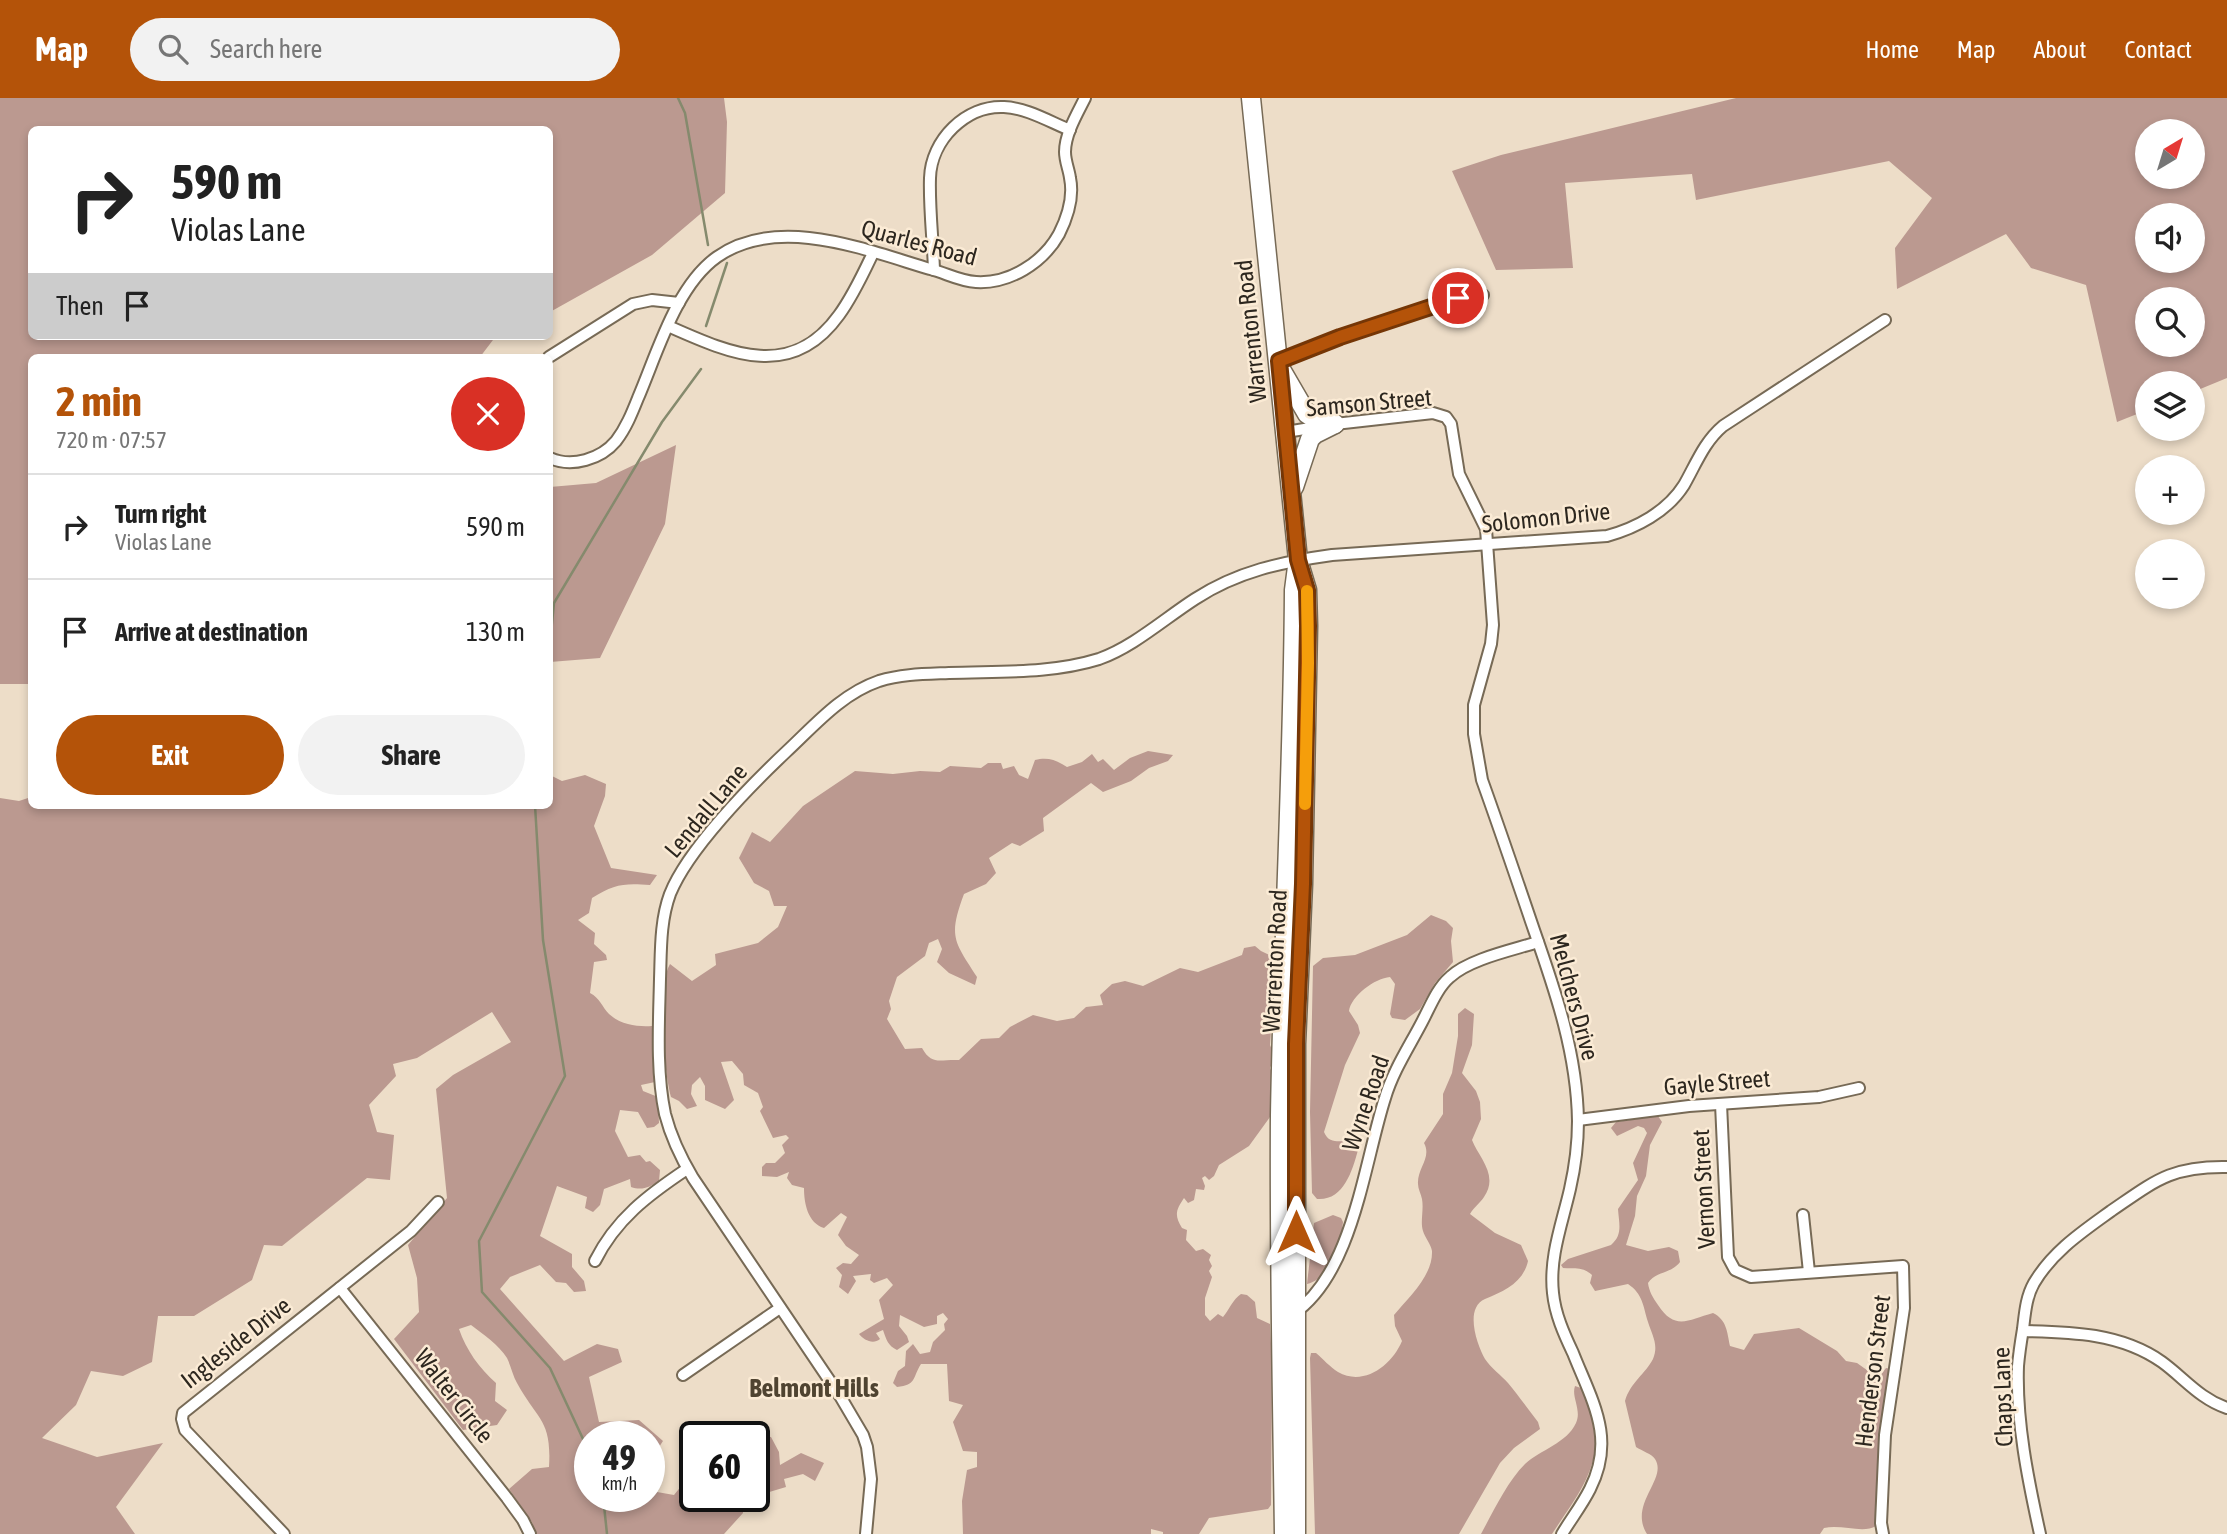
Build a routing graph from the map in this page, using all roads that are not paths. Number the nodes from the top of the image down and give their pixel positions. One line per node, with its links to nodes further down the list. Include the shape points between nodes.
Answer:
1 (1085, 98): 3 (street, Quarles Road)
2 (1251, 98): 11 (main road, Warrenton Road)
3 (1070, 130): 5 (street, Quarles Road, via 1065,153 1070,204 1059,234 1042,256 1017,274 992,281 963,280); 5 (street, via 1004,107 978,111 948,132 936,150 930,176)
4 (873, 253): 5 (street, Quarles Road); 7 (street, Quarles Road, via 816,237 751,240 715,258); 9 (street, via 830,327 792,352 762,358 743,355)
5 (934, 270)
6 (1483, 295): 11 (street, via 1458,298 1340,337)
7 (679, 303): 9 (street, Quarles Road); 10 (street, via 652,300 633,304)
8 (1885, 320): 16 (street, Solomon Drive, via 1723,426 1709,439 1670,504 1650,517 1607,536)
9 (668, 326): 14 (street, Quarles Road, via 615,442 587,460)
10 (553, 354)
11 (1279, 363): 12 (main road, via 1307,414); 13 (main road, Warrenton Road)
12 (1335, 424): 13 (street, Samson Street); 15 (main road, via 1311,439); 16 (street, Samson Street, via 1433,413 1446,417 1453,430 1460,474 1486,529)
13 (1286, 432): 15 (main road, Warrenton Road)
14 (553, 459)
15 (1292, 493): 17 (main road, Warrenton Road)
16 (1487, 545): 17 (street, Solomon Drive); 18 (street, Melchers Drive, via 1493,625 1474,705 1476,757)
17 (1298, 560): 23 (street, Lendall Lane, via 1262,567 1225,582 1119,650 1083,664 914,674 866,686 838,703 774,764 692,858 664,913 660,1074 670,1130); 31 (main road, Warrenton Road, via 1307,590 1308,663 1296,1044); 32 (main road, Warrenton Road, via 1280,1113)
18 (1538, 942): 21 (street, Melchers Drive, via 1565,1022); 31 (street, Wyne Road, via 1458,970 1443,985 1385,1097 1351,1221 1331,1273)
19 (1859, 1088): 20 (street, Gayle Street, via 1819,1097)
20 (1721, 1104): 21 (street, Gayle Street); 27 (street, Vernon Street, via 1728,1258)
21 (1578, 1120): 41 (street, Melchers Drive, via 1571,1188 1553,1261 1553,1295 1562,1329 1600,1420 1603,1449 1590,1490)
22 (2227, 1167): 33 (street, Chaps Lane, via 2168,1174 2071,1240 2034,1284)
23 (687, 1169): 26 (street, via 632,1209); 30 (street, Lendall Lane)
24 (438, 1202): 29 (street, Ingleside Drive, via 411,1231)
25 (1803, 1215): 28 (street)
26 (595, 1261)
27 (1735, 1270): 28 (street, Henderson Street, via 1751,1277)
28 (1809, 1272): 42 (street, Henderson Street, via 1903,1266 1904,1308 1885,1435)
29 (340, 1288): 36 (street, Ingleside Drive, via 186,1409 182,1419 185,1430); 37 (street, Walter Circle, via 507,1498)
30 (780, 1308): 34 (street); 38 (street, Lendall Lane, via 863,1434 871,1479)
31 (1296, 1312): 32 (street, Wyne Road); 40 (main road, Warrenton Road)
32 (1280, 1323): 39 (main road, Warrenton Road)
33 (2023, 1331): 35 (street, via 2094,1335 2124,1342 2146,1351 2202,1396); 43 (street, Chaps Lane, via 2018,1366 2021,1419)
34 (683, 1375)
35 (2227, 1408)
36 (284, 1534)
37 (530, 1534)
38 (866, 1534)
39 (1284, 1534)
40 (1296, 1534)
41 (1562, 1534)
42 (1883, 1534)
43 (2040, 1534)

